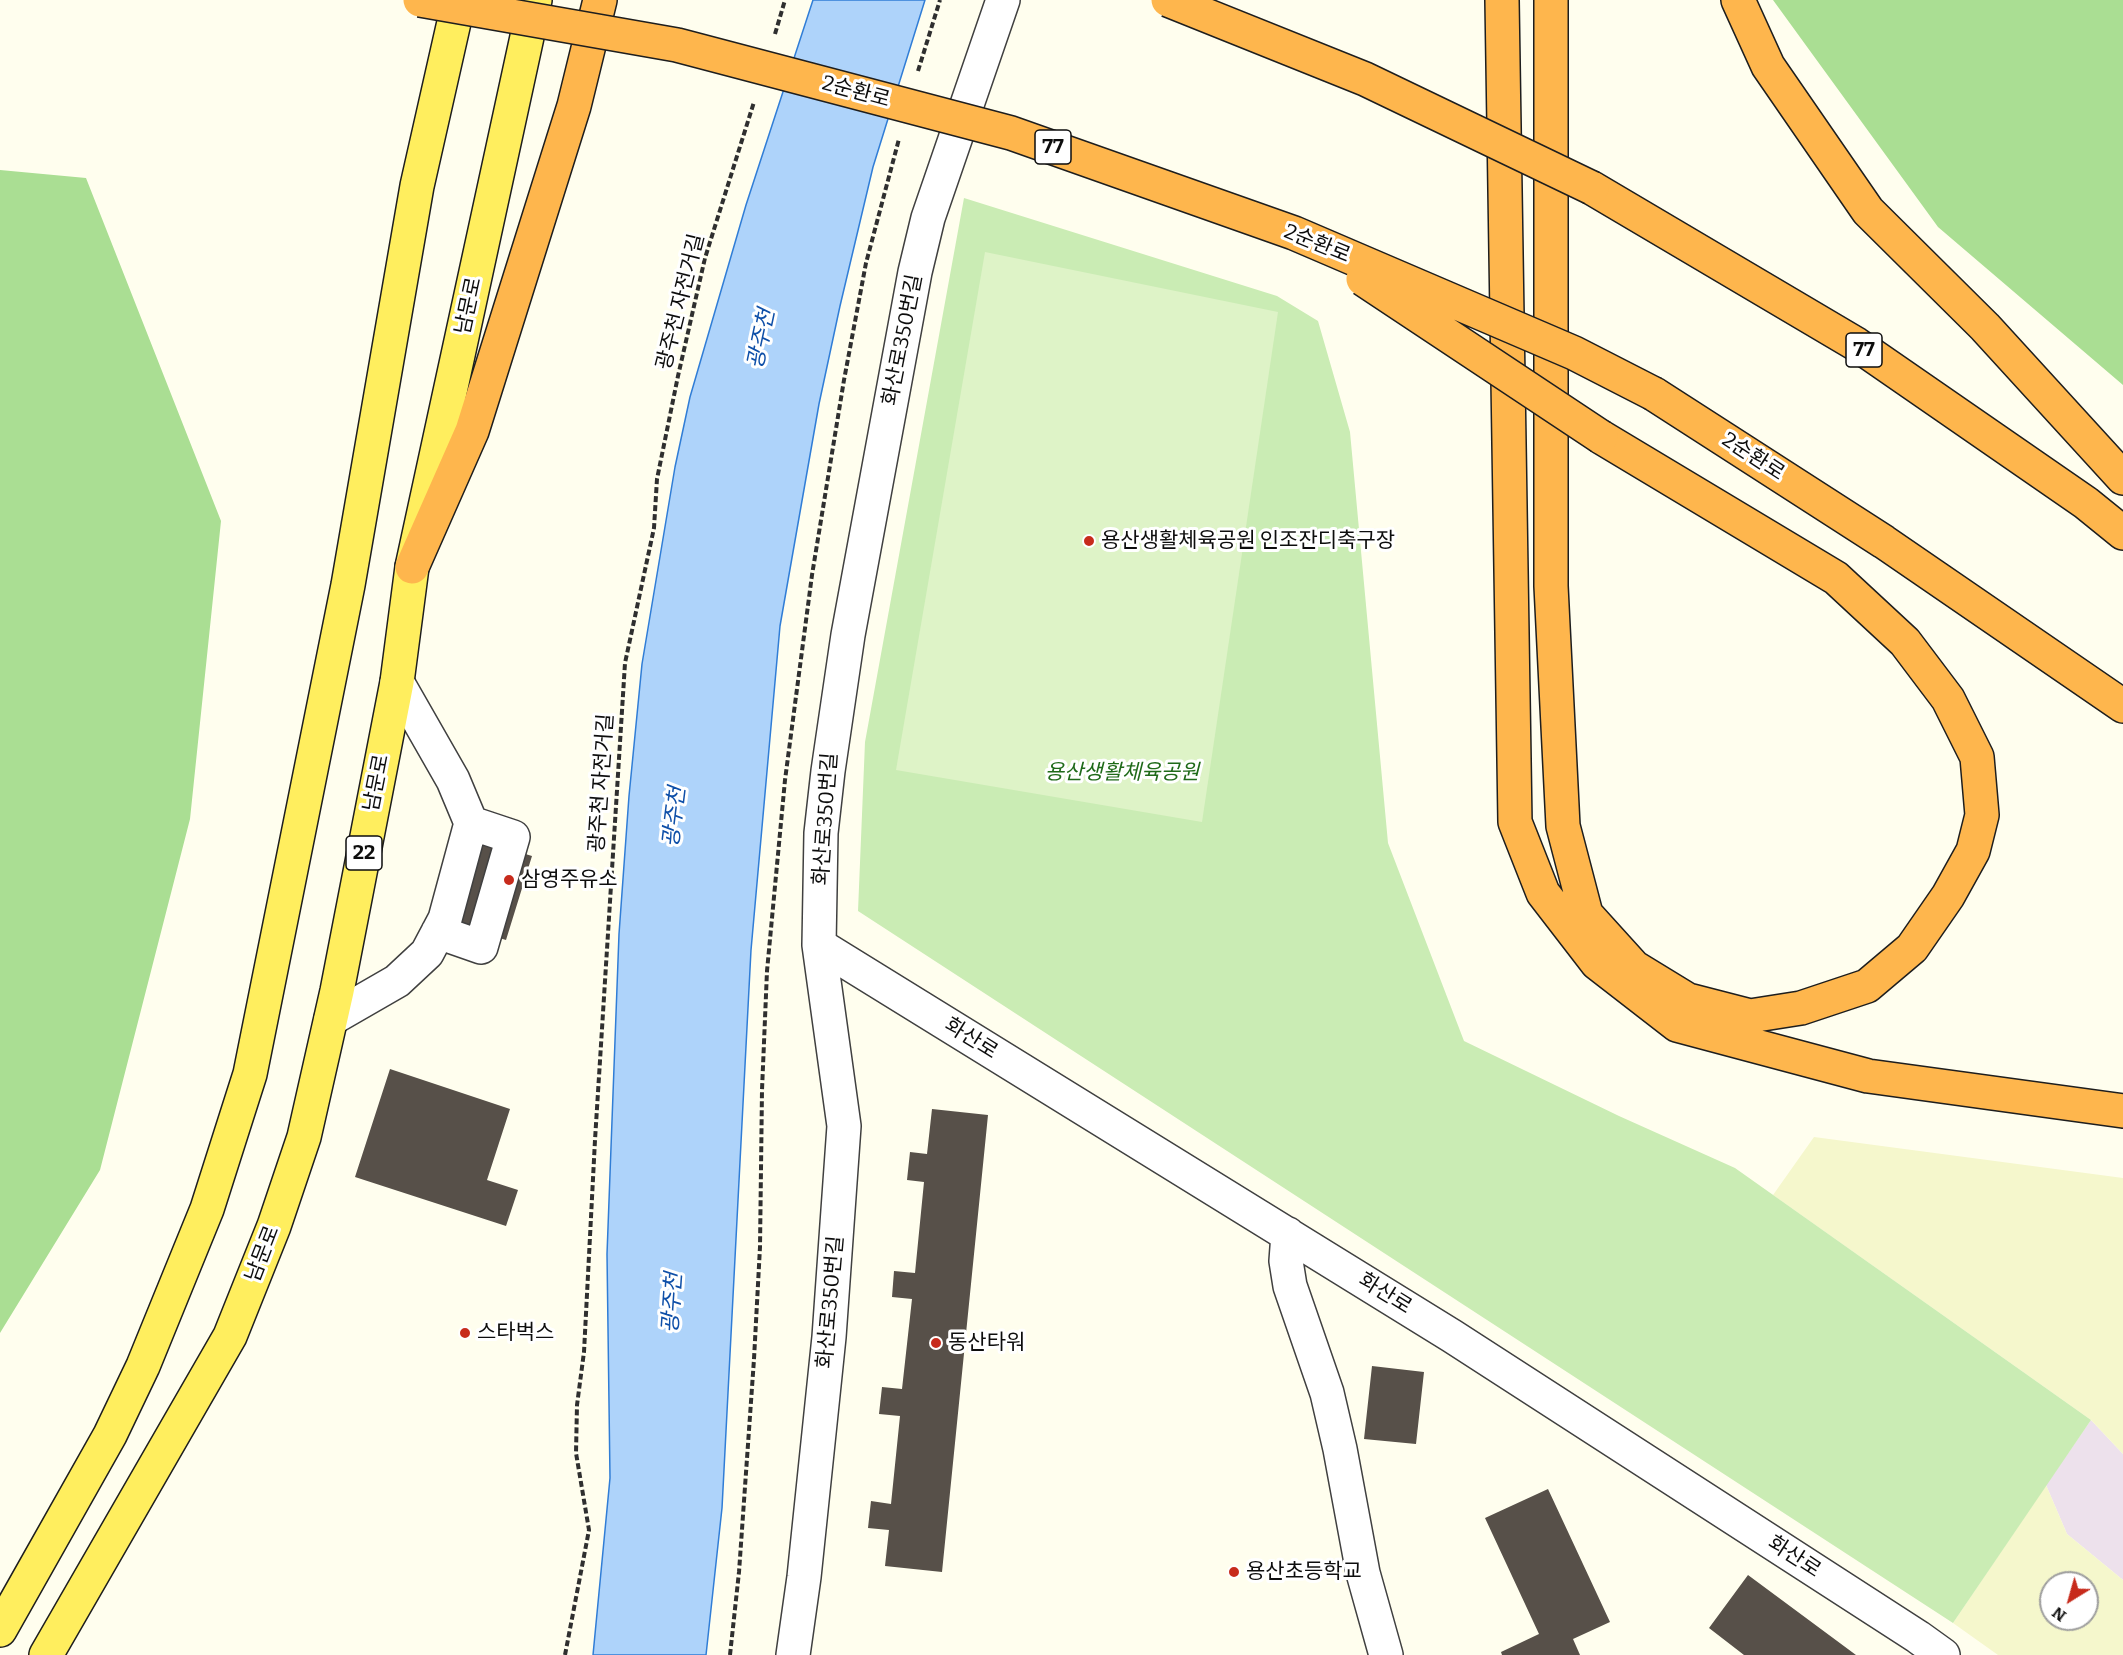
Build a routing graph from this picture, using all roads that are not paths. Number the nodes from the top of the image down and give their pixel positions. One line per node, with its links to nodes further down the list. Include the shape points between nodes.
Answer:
1 (420, 0): 10 (highway, 2순환로 / 77, bridge, via 677,45 1011,133)
2 (459, 0): 22 (main road, via 417,186 348,585 250,1074 207,1209 143,1366 110,1435)
3 (535, 0): 13 (main road, 남문로 / 22)
4 (600, 0): 13 (highway, via 574,106 472,431)
5 (1003, 0): 18 (street, 화산로350번길, via 928,218 915,272 836,710 821,833)
6 (1168, 0): 12 (highway, 77, bridge, via 1365,79 1592,188 1856,345 2086,503)
7 (1502, 0): 20 (highway, via 1515,822 1543,893 1597,963 1677,1025 1868,1076)
8 (1551, 0): 10 (highway, bridge, via 1551,586 1563,826 1586,914 1634,967 1688,1000 1750,1016 1801,1008 1867,986 1912,948 1948,896 1973,851 1982,815 1977,757 1948,699 1905,642 1836,578 1601,437)
9 (1738, 0): 11 (highway, via 1768,66 1868,211 1985,327)
10 (1294, 233): 15 (highway, 2순환로 / 77, bridge, via 1574,353 1654,394 1884,542)
11 (2123, 478)
12 (2123, 533)
13 (412, 567): 14 (main road, 남문로 / 22)
14 (397, 682): 16 (street, via 453,780); 19 (main road, 남문로 / 22)
15 (2123, 706)
16 (471, 823): 17 (street); 17 (street, via 513,837 481,947)
17 (438, 932): 19 (street, via 427,954 397,981)
18 (819, 945): 21 (street, 화산로); 24 (street, 화산로350번길, via 844,1126 829,1337)
19 (331, 1019): 23 (main road, 남문로 / 22, via 304,1137 230,1336)
20 (2123, 1111)
21 (1288, 1234): 25 (street, via 1290,1286 1327,1393 1363,1573); 26 (street, 화산로, via 1462,1342)
22 (0, 1630)
23 (46, 1655)
24 (793, 1655)
25 (1386, 1655)
26 (1942, 1655)

